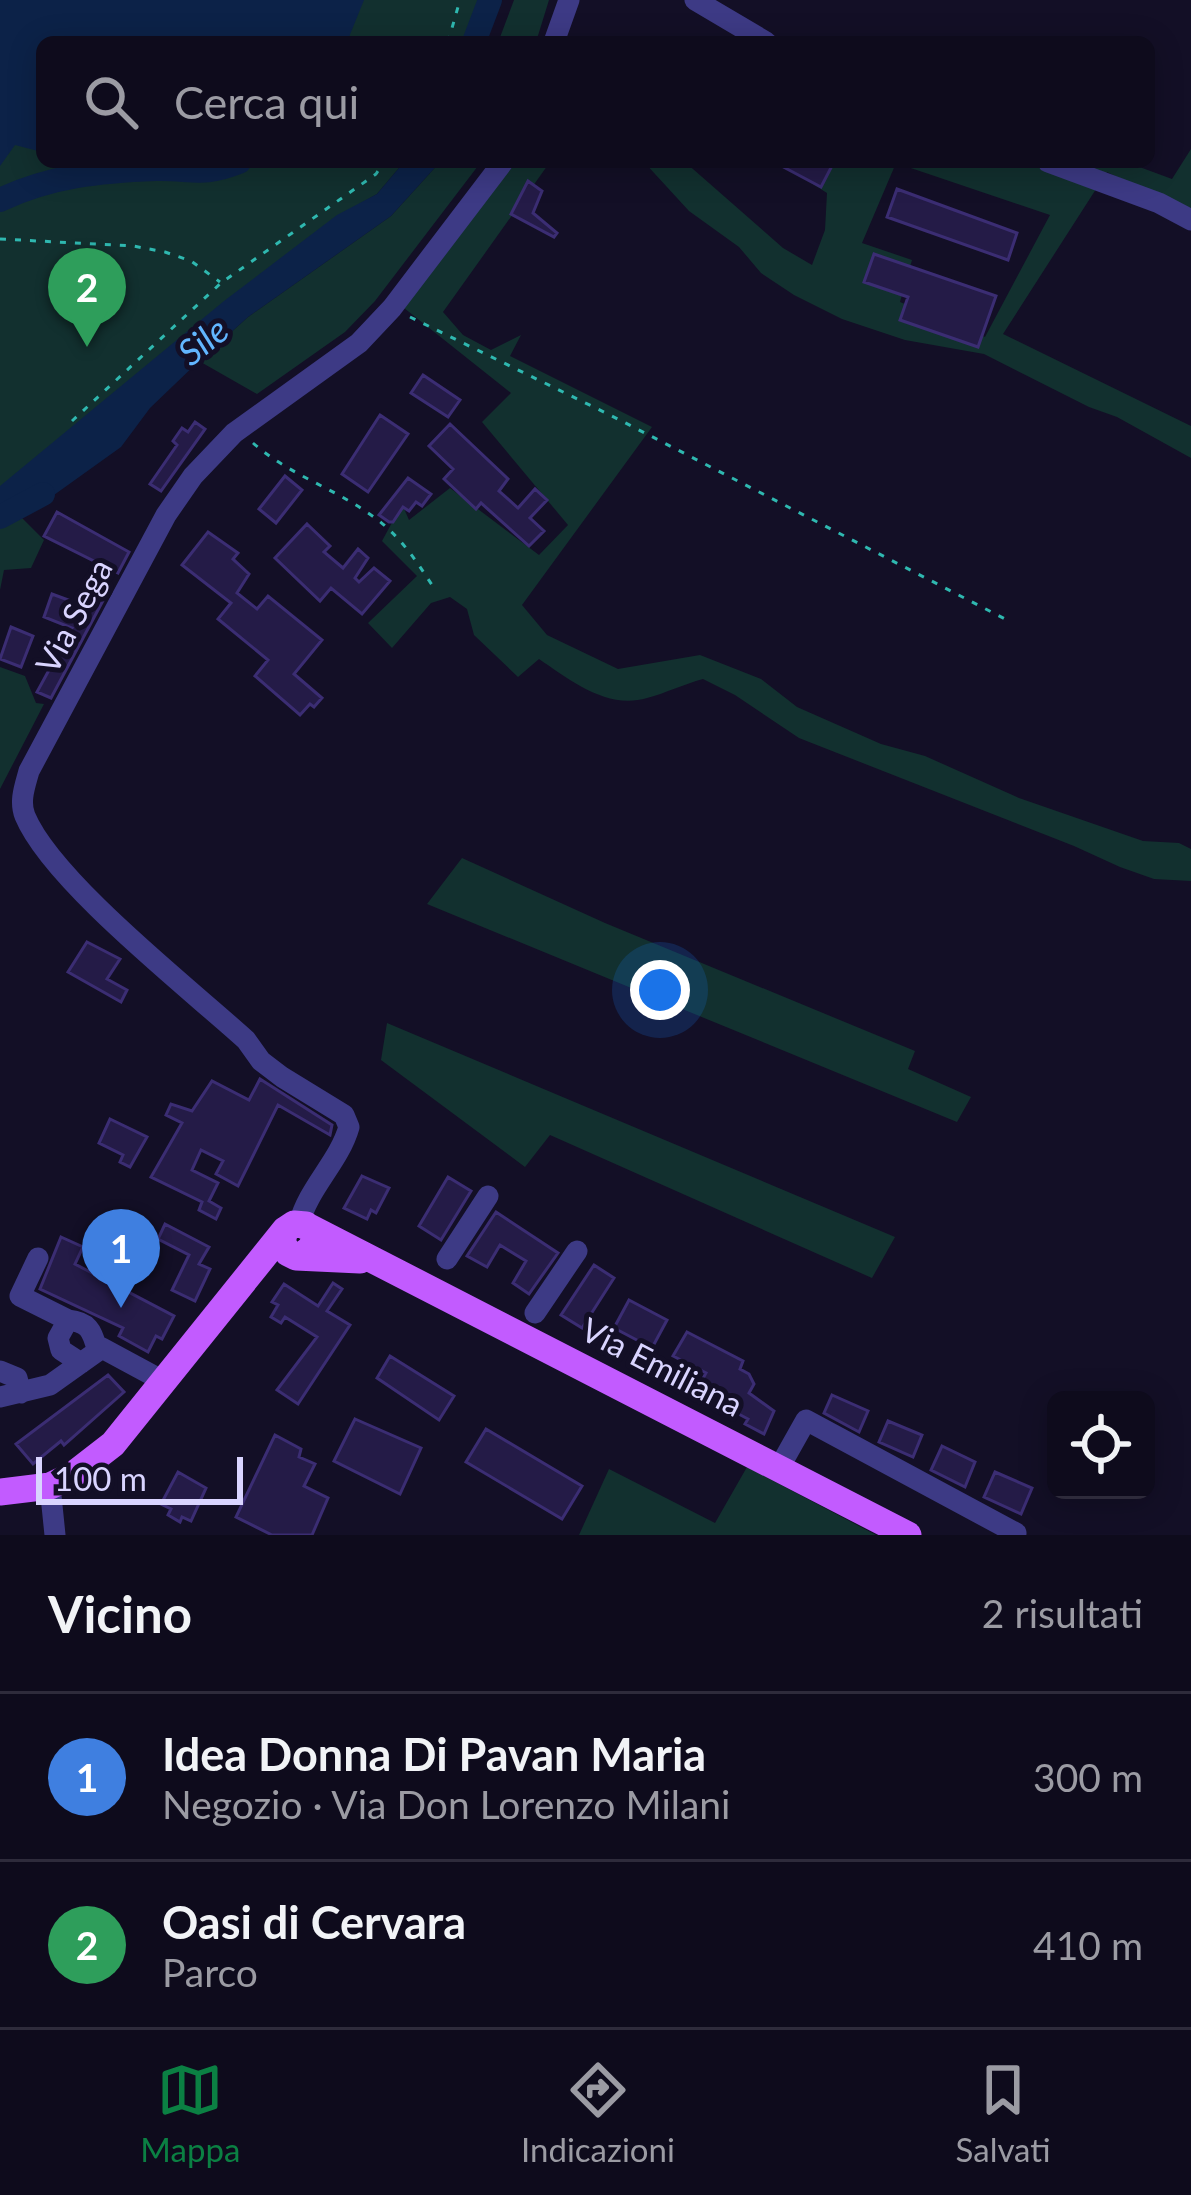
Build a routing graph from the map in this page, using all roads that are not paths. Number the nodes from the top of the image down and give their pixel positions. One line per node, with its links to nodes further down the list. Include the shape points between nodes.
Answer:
1 (569, 0): 3 (street)
2 (694, 0): 4 (street)
3 (556, 36)
4 (756, 36)
5 (497, 168): 8 (street, Via Sega, via 359,343 238,430 193,476)
6 (1064, 168): 7 (street)
7 (1191, 220)
8 (11, 801): 10 (street, Via Sega, via 79,887 261,1061 344,1115 346,1139)
9 (488, 1196): 14 (street)
10 (298, 1227): 12 (main road, via 314,1235 314,1246); 15 (main road, Via Emiliana); 16 (main road, via 269,1246)
11 (577, 1251): 17 (street)
12 (299, 1256): 15 (main road, Via Emiliana); 16 (main road)
13 (38, 1258): 18 (street, via 20,1296 68,1320 61,1350)
14 (447, 1258)
15 (382, 1265): 22 (main road, Via Emiliana)
16 (236, 1294): 20 (main road)
17 (535, 1312)
18 (89, 1356): 20 (street, via 124,1358); 21 (street, via 50,1385)
19 (0, 1371): 21 (street, via 17,1378)
20 (165, 1382): 23 (main road, via 113,1444)
21 (9, 1396)
22 (778, 1468): 25 (street, via 806,1420); 27 (main road, Via Emiliana)
23 (50, 1486): 24 (main road); 26 (street)
24 (0, 1492)
25 (1016, 1533)
26 (55, 1535)
27 (908, 1535)

